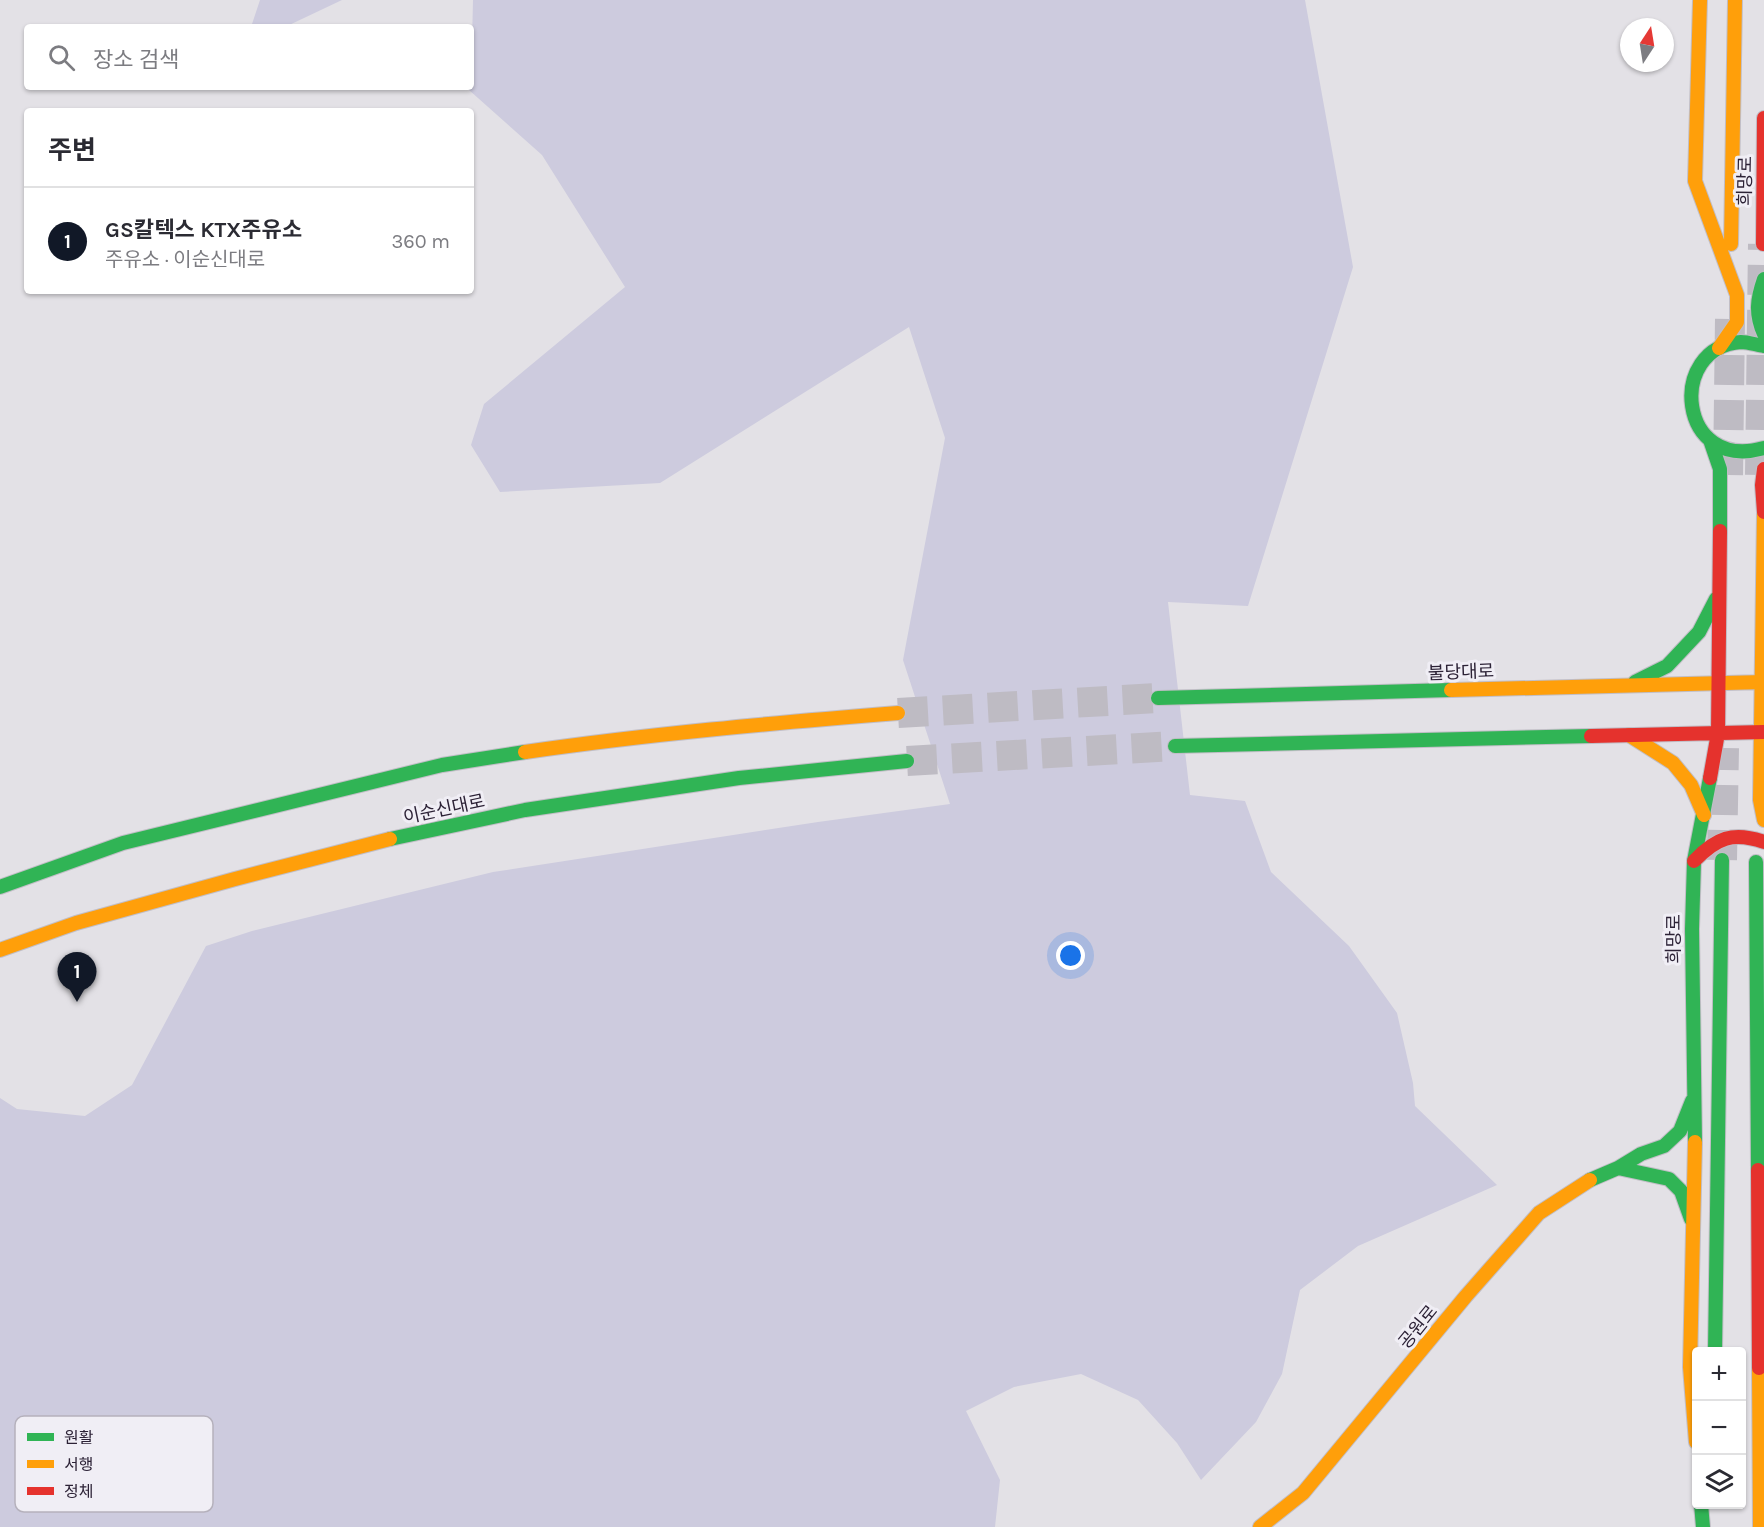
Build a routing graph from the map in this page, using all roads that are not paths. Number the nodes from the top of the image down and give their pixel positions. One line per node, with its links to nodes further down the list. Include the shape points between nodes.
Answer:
1 (1700, 0): 9 (main road, 희망로, via 1695,181 1737,295 1737,322)
2 (1735, 0): 4 (main road)
3 (1764, 118): 5 (main road, 희망로)
4 (1731, 244)
5 (1763, 244)
6 (1764, 279): 7 (main road, via 1757,296 1757,321)
7 (1764, 334)
8 (1764, 346): 9 (main road, via 1736,342)
9 (1719, 348): 10 (main road, 희망로, via 1704,359 1689,392 1698,427)
10 (1710, 440): 11 (main road, via 1726,449 1744,452); 14 (main road, 희망로, via 1720,469)
11 (1764, 448)
12 (1764, 469): 13 (main road)
13 (1764, 512): 15 (main road)
14 (1720, 591): 16 (main road, 희망로); 18 (main road, via 1699,632 1667,666)
15 (1763, 591): 17 (main road)
16 (1719, 682): 17 (main road, 불당대로); 18 (main road, 불당대로); 22 (main road, 희망로)
17 (1762, 682): 21 (main road)
18 (1629, 685): 19 (main road, 불당대로)
19 (1158, 698)
20 (898, 713): 32 (main road, via 717,728 442,765 123,843)
21 (1762, 732): 22 (main road); 27 (main road, via 1760,800)
22 (1718, 733): 23 (main road); 26 (main road, 희망로)
23 (1629, 735): 24 (main road); 26 (main road, via 1672,763 1691,785)
24 (1175, 746)
25 (907, 761): 33 (main road, 이순신대로, via 739,778 525,810 368,844 235,879 76,923)
26 (1704, 815): 30 (main road, 희망로)
27 (1764, 819)
28 (1764, 842): 30 (main road, via 1748,837 1725,838 1713,843)
29 (1722, 860): 37 (main road)
30 (1694, 861): 34 (main road, 희망로)
31 (1756, 862): 44 (main road)
32 (0, 887)
33 (0, 950)
34 (1694, 1097): 35 (main road, 공원로, via 1680,1131 1664,1146); 36 (main road, 희망로)
35 (1618, 1168): 36 (main road, via 1669,1179 1681,1191); 41 (main road, 공원로, via 1592,1178 1539,1213 1303,1493)
36 (1695, 1230): 38 (main road, 희망로, via 1690,1367)
37 (1715, 1347)
38 (1693, 1401)
39 (1701, 1509): 42 (main road)
40 (1713, 1509): 43 (main road)
41 (1260, 1527)
42 (1703, 1527)
43 (1711, 1527)
44 (1760, 1527)

